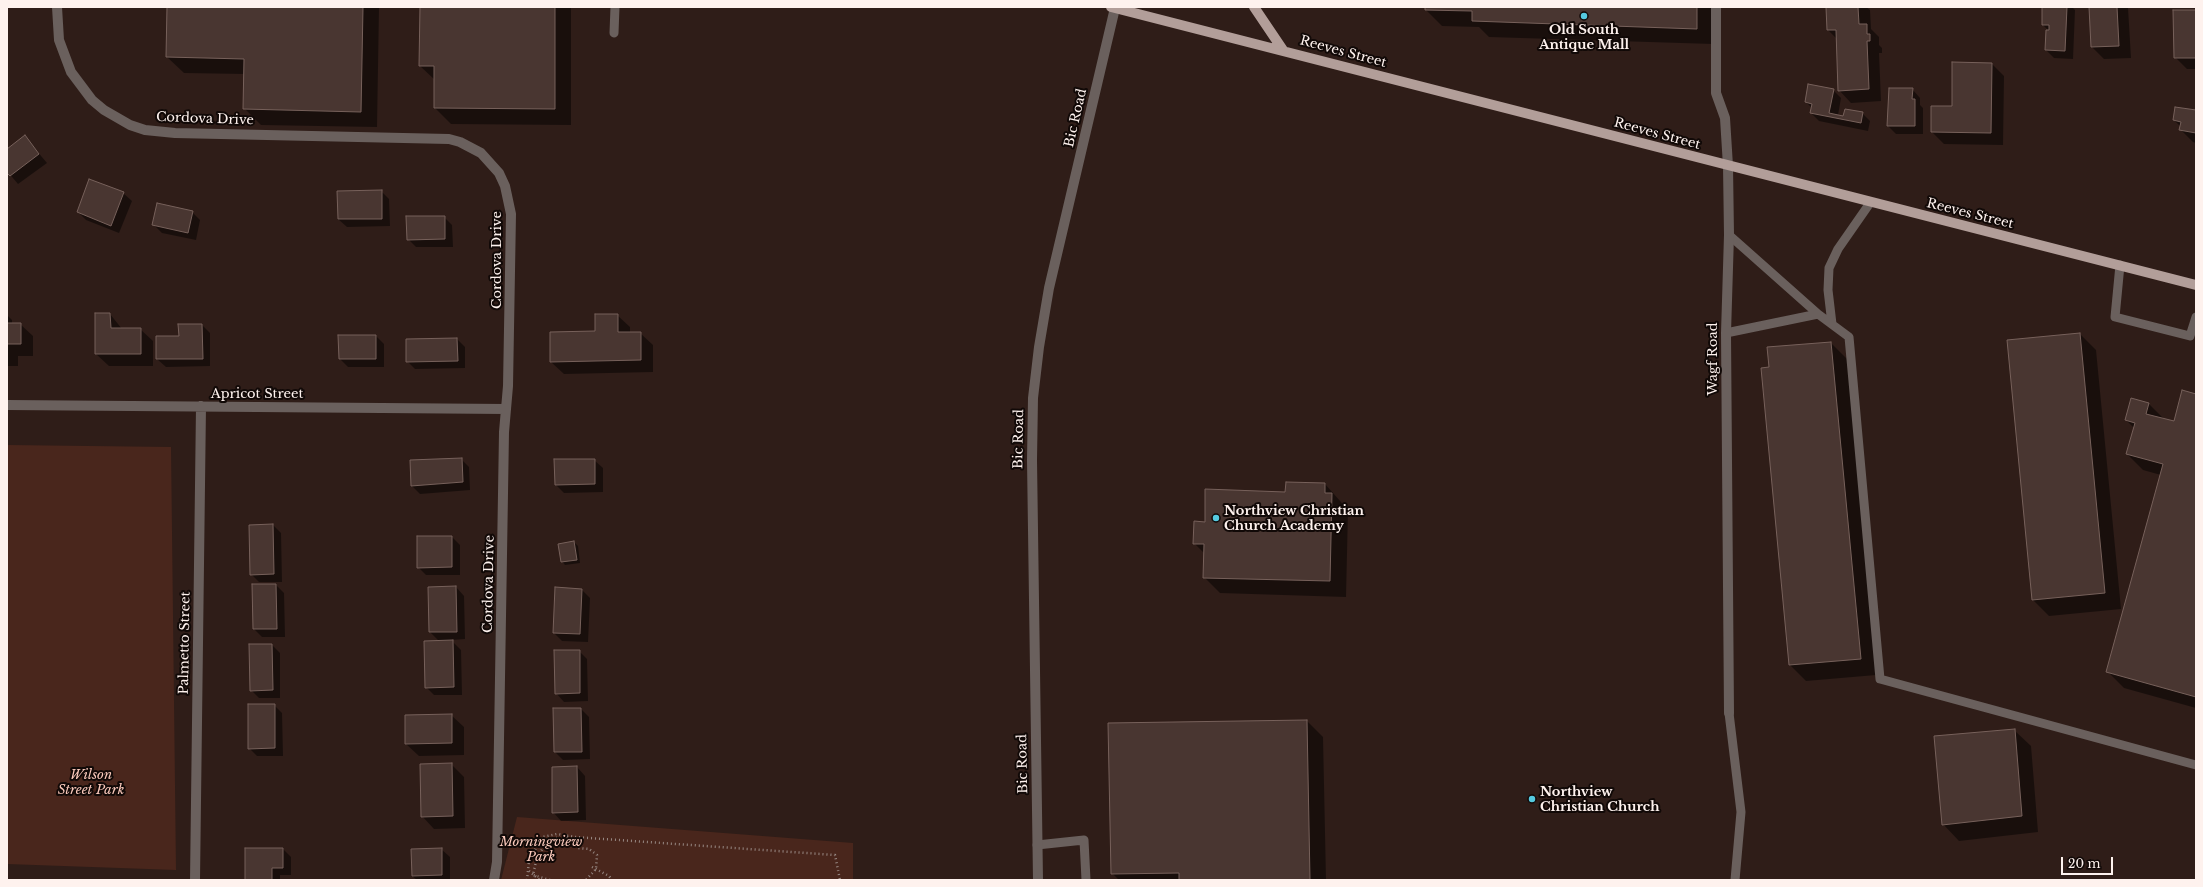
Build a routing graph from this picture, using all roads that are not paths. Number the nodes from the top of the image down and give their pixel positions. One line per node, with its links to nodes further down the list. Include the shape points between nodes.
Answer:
1 (57, 7): 20 (street, Cordova Drive, via 59,40 71,72 92,100 130,125 152,131 175,133 437,137 460,142 486,158 506,186 511,214)
2 (615, 7): 6 (lane)
3 (1113, 7): 7 (main road, Reeves Street); 23 (street, Bic Road, via 1049,288 1033,398)
4 (1254, 7): 7 (main road)
5 (1716, 7): 8 (street, Wagf Road, via 1716,93 1725,118)
6 (614, 34)
7 (1283, 50): 8 (main road, Reeves Street)
8 (1728, 166): 9 (main road, Reeves Street); 10 (street, Wagf Road)
9 (1870, 203): 11 (main road, Reeves Street); 15 (lane, via 1829,268 1828,290)
10 (1729, 235): 13 (lane); 16 (street, Wagf Road)
11 (2120, 266): 12 (main road, Reeves Street); 17 (lane, via 2115,317)
12 (2196, 285)
13 (1818, 314): 15 (lane); 16 (lane)
14 (2196, 317): 17 (lane)
15 (1832, 324): 22 (lane, via 1849,337 1880,679)
16 (1726, 333): 21 (street, Wagf Road)
17 (2193, 337)
18 (7, 404): 19 (street, Apricot Street)
19 (202, 406): 20 (street, Apricot Street); 24 (street, Palmetto Street)
20 (506, 409): 25 (street, Cordova Drive, via 497,862)
21 (1729, 713): 28 (lane, via 1741,812)
22 (2196, 765)
23 (1037, 845): 26 (street, Bic Road); 27 (lane, via 1084,840)
24 (195, 880)
25 (494, 880)
26 (1038, 880)
27 (1086, 880)
28 (1735, 880)

